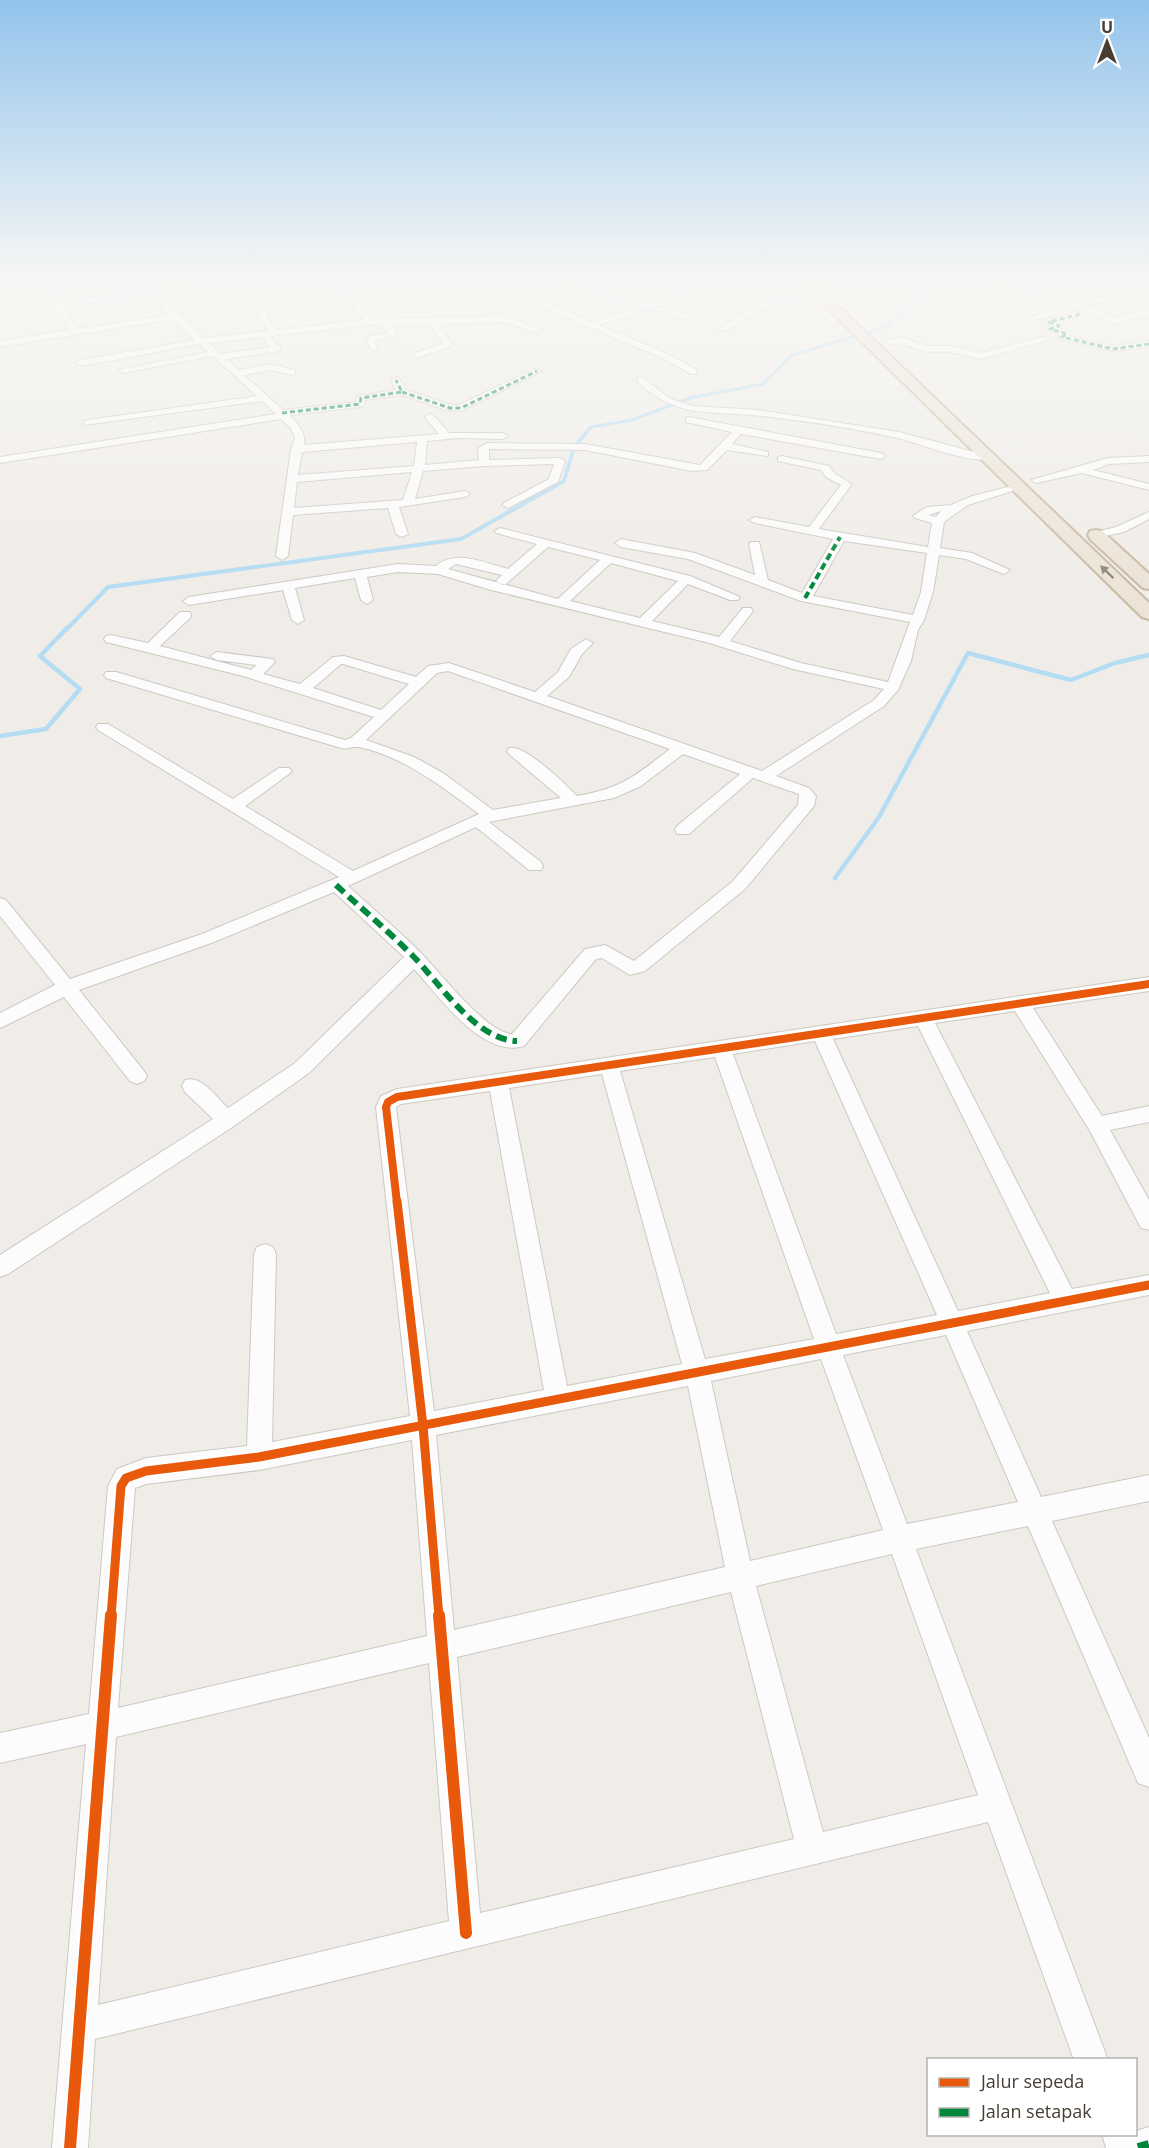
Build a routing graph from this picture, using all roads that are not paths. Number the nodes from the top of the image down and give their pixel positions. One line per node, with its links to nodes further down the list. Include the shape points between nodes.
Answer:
1 (246, 381): 7 (street)
2 (397, 381): 6 (street)
3 (516, 381): 6 (street, via 461,408)
4 (641, 381): 12 (street, via 659,396 682,406 759,413)
5 (908, 381): 23 (highway)
6 (402, 392): 8 (street, via 361,398 360,404)
7 (264, 398): 8 (street); 11 (street)
8 (284, 414): 19 (street, via 300,437); 26 (street)
9 (430, 417): 14 (street)
10 (689, 420): 13 (street)
11 (88, 423)
12 (849, 428): 18 (street); 21 (street, via 899,435)
13 (738, 432): 17 (street); 18 (street)
14 (446, 436): 15 (street); 16 (street, via 505,436)
15 (422, 439): 19 (street); 30 (street)
16 (509, 445): 17 (street, via 585,447 692,468 703,468 707,458); 27 (street, via 483,448)
17 (724, 446): 20 (street)
18 (837, 448): 22 (street); 31 (street)
19 (297, 449): 33 (street)
20 (764, 454)
21 (964, 454): 23 (street); 28 (street)
22 (881, 456)
23 (988, 457): 35 (highway)
24 (782, 459): 31 (street)
25 (1149, 459): 32 (street, via 1108,461)
26 (0, 460)
27 (484, 463): 30 (street); 41 (street, via 560,461 554,480)
28 (957, 464)
29 (1022, 467): 34 (highway)
30 (419, 468): 33 (street); 39 (street)
31 (825, 468): 48 (street, via 848,484)
32 (1082, 470): 34 (street); 36 (street)
33 (291, 478): 43 (street)
34 (1036, 480): 37 (highway)
35 (1020, 487): 42 (street); 73 (highway, one-way to 35)
36 (1149, 488)
37 (1049, 492)
38 (465, 494): 39 (street)
39 (408, 502): 40 (street)
40 (392, 504): 43 (street); 50 (street)
41 (508, 505)
42 (955, 509): 46 (street); 46 (street, via 927,510 919,516)
43 (289, 512): 56 (street)
44 (1149, 515): 49 (street, via 1120,530)
45 (755, 520): 48 (street)
46 (938, 521): 55 (street)
47 (500, 531): 52 (street)
48 (811, 531): 51 (street)
49 (1092, 531): 64 (highway)
50 (402, 534)
51 (840, 537): 55 (street); 68 (street)
52 (545, 543): 57 (street); 60 (street)
53 (621, 543): 63 (street, via 691,556)
54 (755, 544): 63 (street)
55 (933, 551): 59 (street, via 968,556); 76 (street)
56 (282, 556)
57 (608, 559): 62 (street); 71 (street)
58 (439, 570): 60 (street, via 453,560); 61 (street, via 406,568); 66 (street)
59 (1004, 570)
60 (510, 573): 66 (street)
61 (360, 574): 65 (street); 69 (street)
62 (686, 579): 67 (street); 77 (street)
63 (762, 582): 68 (street)
64 (1149, 584)
65 (288, 585): 70 (street); 75 (street)
66 (495, 587): 71 (street)
67 (734, 597)
68 (806, 598): 76 (street)
69 (367, 600)
70 (189, 601)
71 (561, 603): 77 (street)
72 (747, 611): 80 (street)
73 (1149, 613)
74 (185, 615): 81 (street)
75 (298, 620)
76 (918, 620): 86 (street)
77 (643, 623): 80 (street)
78 (111, 639): 81 (street)
79 (586, 643): 88 (street, via 564,674)
80 (721, 643): 86 (street, via 798,666)
81 (151, 648): 82 (street)
82 (167, 651): 84 (street); 84 (street, via 268,662)
83 (111, 675): 91 (street, via 341,745)
84 (254, 675): 87 (street)
85 (417, 682): 87 (street, via 338,660); 88 (street, via 433,669 449,667); 89 (street)
86 (893, 687): 95 (street, via 879,703)
87 (303, 688): 89 (street)
88 (537, 698): 92 (street)
89 (382, 715): 91 (street)
90 (103, 727): 97 (street)
91 (356, 741): 98 (street, via 409,760 438,776)
92 (680, 749): 95 (street); 96 (street, via 624,790)
93 (514, 751): 96 (street)
94 (284, 771): 97 (street)
95 (758, 773): 99 (street); 103 (street, via 804,791 808,800 739,885 639,966 630,968 605,951 591,953 517,1041 502,1041 465,1015)
96 (573, 801): 98 (street)
97 (234, 806): 101 (street)
98 (483, 818): 100 (street); 101 (street)
99 (683, 830)
100 (536, 866)
101 (344, 881): 103 (street); 105 (street, via 208,938)
102 (0, 904): 105 (street)
103 (414, 958): 116 (street, via 302,1068)
104 (1149, 984): 106 (street)
105 (65, 988): 108 (street); 112 (street)
106 (1020, 1003): 107 (street); 117 (street)
107 (923, 1018): 109 (street); 122 (street)
108 (0, 1021)
109 (821, 1034): 110 (street); 123 (street)
110 (722, 1049): 111 (street); 124 (street)
111 (609, 1066): 113 (street); 125 (street)
112 (137, 1076)
113 (498, 1083): 126 (street); 127 (street, via 397,1097 388,1102)
114 (192, 1086): 116 (street)
115 (1149, 1114): 117 (street)
116 (227, 1120): 120 (street)
117 (1097, 1125): 118 (street)
118 (1149, 1221)
119 (265, 1254): 128 (street)
120 (0, 1267)
121 (1149, 1285): 122 (street)
122 (1066, 1301): 123 (street)
123 (952, 1323): 124 (street); 130 (street)
124 (829, 1348): 125 (street); 131 (street)
125 (698, 1373): 126 (street); 132 (street)
126 (558, 1400): 127 (street)
127 (423, 1426): 128 (street); 133 (street)
128 (259, 1457): 134 (street, via 146,1471 126,1478 121,1486)
129 (1149, 1488): 130 (street)
130 (1036, 1512): 131 (street); 136 (street)
131 (900, 1539): 132 (street); 137 (street)
132 (740, 1576): 133 (street); 138 (street)
133 (441, 1647): 134 (street); 139 (street)
134 (102, 1726): 135 (street); 140 (street)
135 (0, 1748)
136 (1149, 1772)
137 (998, 1805): 138 (street); 141 (street)
138 (812, 1850): 139 (street)
139 (466, 1933): 140 (street)
140 (79, 2026): 143 (street)
141 (1090, 2058)
142 (1149, 2145): 144 (street)
143 (70, 2148)
144 (1138, 2148)

